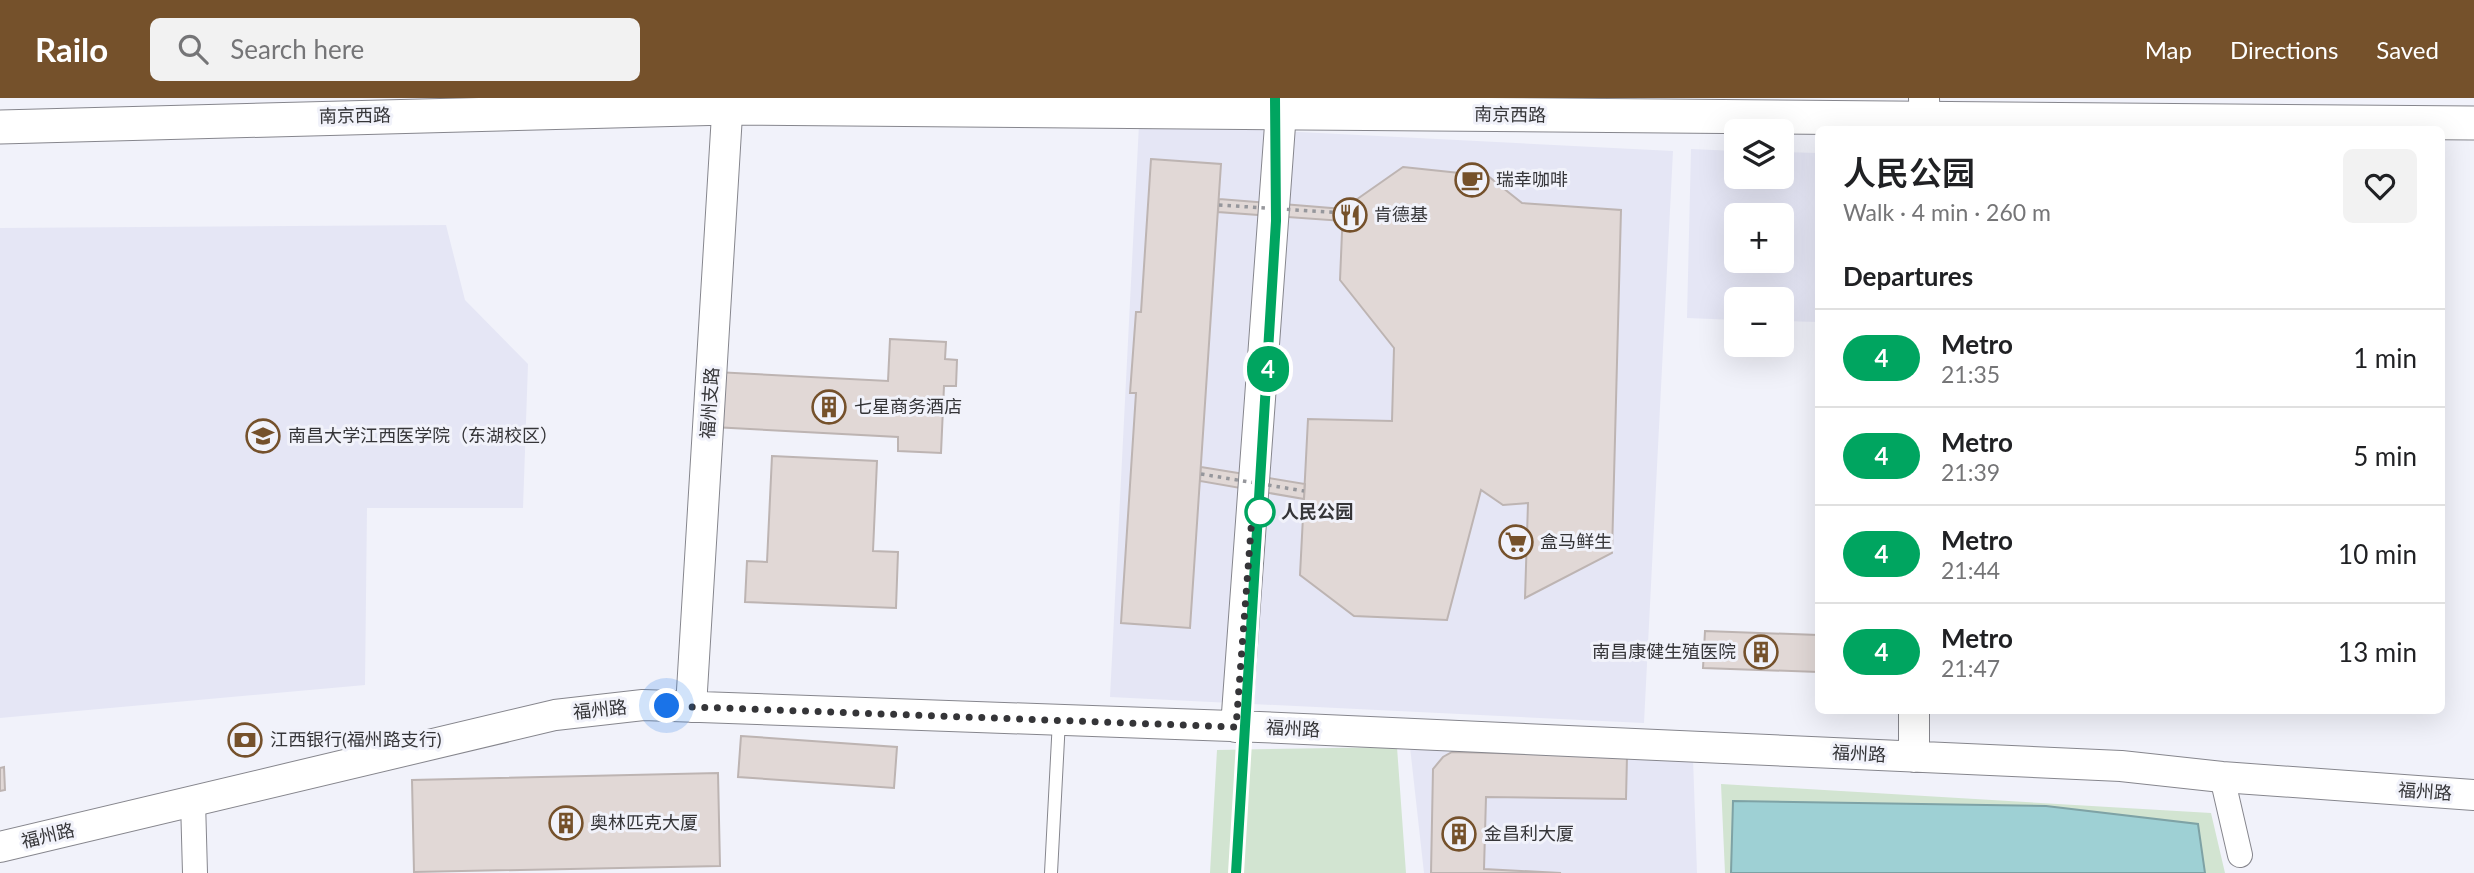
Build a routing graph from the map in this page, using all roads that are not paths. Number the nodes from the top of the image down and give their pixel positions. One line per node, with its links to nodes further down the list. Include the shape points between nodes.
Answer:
1 (728, 103): 2 (main road, 南京西路); 3 (main road, 南京西路); 7 (street, 福州支路)
2 (1282, 105): 4 (main road, 南京西路); 10 (street)
3 (323, 107): 6 (main road, 南京西路)
4 (1925, 115): 5 (main road, 南京西路)
5 (2474, 123)
6 (0, 127)
7 (691, 707): 9 (street, 福州路); 14 (street, 福州路, via 643,705 555,715)
8 (1914, 714): 11 (street)
9 (1059, 720): 10 (street, 福州路); 18 (lane)
10 (1236, 727): 11 (street, 福州路)
11 (1914, 757): 12 (street, 福州路, via 2121,766)
12 (2221, 777): 13 (street, 福州路); 16 (street)
13 (2474, 795)
14 (193, 801): 15 (street, 福州路); 17 (street)
15 (0, 847)
16 (2240, 855)
17 (195, 873)
18 (1051, 873)

